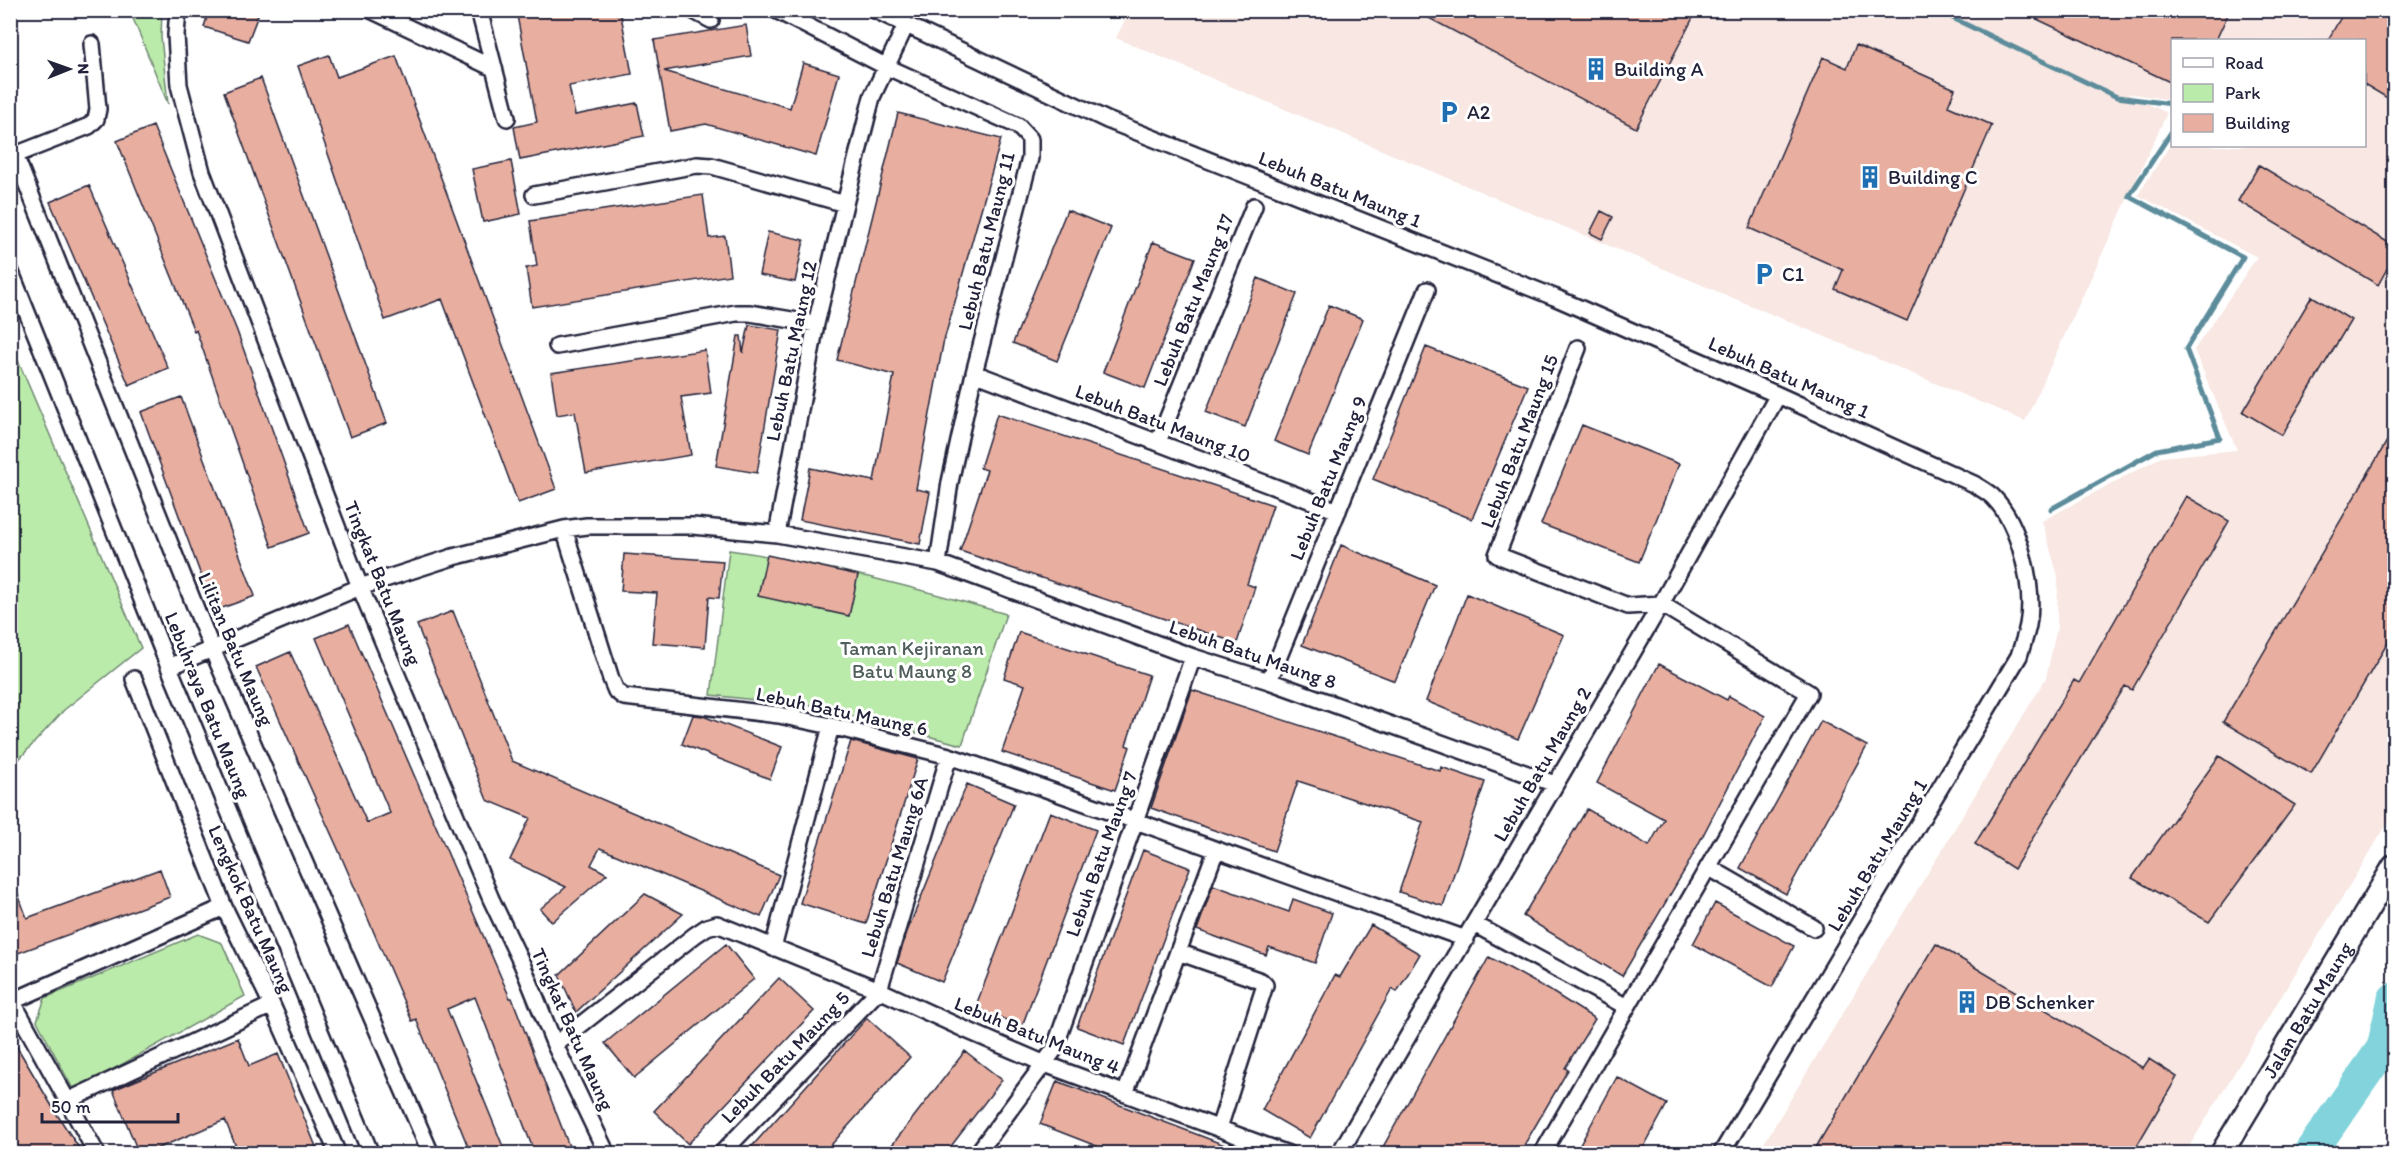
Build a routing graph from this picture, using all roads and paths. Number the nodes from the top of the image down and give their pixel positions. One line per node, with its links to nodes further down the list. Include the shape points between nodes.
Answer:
1 (178, 10): 29 (street, Tingkat Batu Maung, via 179,85 202,172)
2 (371, 10): 11 (street)
3 (479, 10): 11 (street)
4 (692, 10): 7 (street)
5 (776, 10): 10 (street, Lebuh Batu Maung 11)
6 (875, 10): 8 (street, Lebuh Batu Maung 1)
7 (711, 20)
8 (906, 25): 10 (street, Lebuh Batu Maung 12); 23 (street, Lebuh Batu Maung 1, via 1107,120 1554,297)
9 (92, 44): 13 (street, via 96,119 89,126)
10 (885, 66): 15 (street, Lebuh Batu Maung 12, via 872,97); 22 (street, Lebuh Batu Maung 11, via 1018,126 1030,139 1030,158)
11 (492, 68): 12 (street)
12 (507, 118)
13 (13, 156): 31 (street, Lilitan Batu Maung)
14 (534, 195): 15 (street, via 697,165)
15 (845, 204): 19 (street, Lebuh Batu Maung 12)
16 (1254, 206): 24 (street, Lebuh Batu Maung 17)
17 (10, 270): 33 (street, Lebuhraya Batu Maung)
18 (1427, 291): 25 (street, Lebuh Batu Maung 9)
19 (816, 324): 20 (street, via 736,313); 27 (street, Lebuh Batu Maung 12)
20 (557, 346)
21 (1578, 348): 30 (street, Lebuh Batu Maung 15, via 1497,555 1628,606)
22 (974, 373): 24 (street, Lebuh Batu Maung 10); 28 (street, Lebuh Batu Maung 11, via 950,482)
23 (1778, 394): 30 (street, Lebuh Batu Maung 2); 68 (street, Lebuh Batu Maung 1, via 1974,484 1993,497 2005,514 2024,564 2030,592 2028,624 2019,656 2000,690)
24 (1158, 442): 25 (street, Lebuh Batu Maung 10)
25 (1338, 511): 35 (street, Lebuh Batu Maung 9)
26 (564, 529): 27 (street, via 683,526); 29 (street, via 453,557); 36 (street, Lebuh Batu Maung 6, via 611,678 616,691 624,697 778,715)
27 (777, 534): 28 (street)
28 (938, 564): 32 (street, Lebuh Batu Maung 8)
29 (360, 587): 31 (street); 53 (street, Tingkat Batu Maung)
30 (1661, 604): 38 (street, Lebuh Batu Maung 2); 42 (street, via 1809,693)
31 (212, 649): 33 (street); 61 (street, Lilitan Batu Maung)
32 (1193, 657): 35 (street, Lebuh Batu Maung 8); 39 (street, Lebuh Batu Maung 7)
33 (168, 666): 60 (street, Lebuhraya Batu Maung)
34 (134, 679): 43 (street, Lengkok Batu Maung)
35 (1269, 681): 38 (street, Lebuh Batu Maung 8)
36 (831, 726): 37 (street, Lebuh Batu Maung 6); 47 (street)
37 (949, 756): 39 (street, Lebuh Batu Maung 6); 49 (street, Lebuh Batu Maung 6A)
38 (1555, 784): 44 (street, Lebuh Batu Maung 2)
39 (1135, 820): 40 (street, Lebuh Batu Maung 6); 54 (street, Lebuh Batu Maung 7)
40 (1216, 850): 46 (street, Lebuh Batu Maung 6); 48 (street)
41 (2394, 866): 69 (street, Jalan Batu Maung)
42 (1708, 867): 45 (street); 52 (street)
43 (224, 907): 50 (street); 51 (street, Lengkok Batu Maung)
44 (1474, 924): 46 (street, Lebuh Batu Maung 2); 52 (street)
45 (1814, 928)
46 (1466, 939): 66 (street, Lebuh Batu Maung 2)
47 (773, 948): 49 (street, Lebuh Batu Maung 4); 53 (street, Lebuh Batu Maung 4, via 726,926 707,927)
48 (1178, 952): 55 (street); 57 (street, via 1265,985)
49 (879, 990): 54 (street, Lebuh Batu Maung 4); 63 (street, Lebuh Batu Maung 5)
50 (12, 999): 56 (street)
51 (272, 1005): 56 (street); 59 (street, Lengkok Batu Maung)
52 (1627, 1007): 67 (street)
53 (555, 1045): 62 (street, Tingkat Batu Maung)
54 (1046, 1064): 55 (street, Lebuh Batu Maung 4); 64 (street, Lebuh Batu Maung 7)
55 (1125, 1094): 57 (street, Lebuh Batu Maung 4)
56 (67, 1101): 58 (street)
57 (1219, 1128): 65 (street, Lebuh Batu Maung 4)
58 (97, 1154)
59 (338, 1154)
60 (371, 1154)
61 (431, 1154)
62 (607, 1154)
63 (721, 1154)
64 (977, 1154)
65 (1288, 1154)
66 (1339, 1154)
67 (1542, 1154)
68 (1721, 1154)
69 (2221, 1154)

